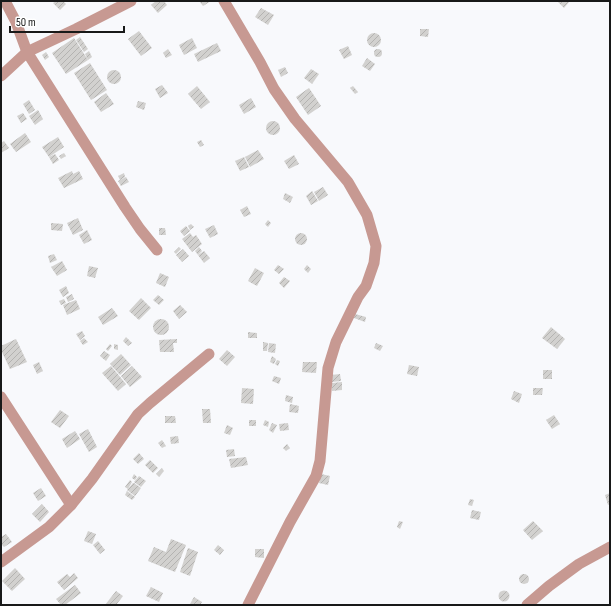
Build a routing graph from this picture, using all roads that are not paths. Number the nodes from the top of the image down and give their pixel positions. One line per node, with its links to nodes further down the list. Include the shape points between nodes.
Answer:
1 (5, 1): 4 (street)
2 (131, 1): 4 (street)
3 (224, 1): 12 (street, via 274,89 295,119 348,182 367,215 376,246 374,263 366,286 336,342 328,368 320,461 316,476)
4 (27, 52): 5 (street); 6 (street, via 125,207)
5 (1, 76)
6 (157, 250)
7 (209, 354): 9 (street, via 138,414)
8 (1, 397): 9 (street)
9 (71, 505): 11 (street, via 49,527)
10 (609, 551): 13 (street, via 579,564)
11 (1, 562)
12 (248, 605)
13 (527, 605)

